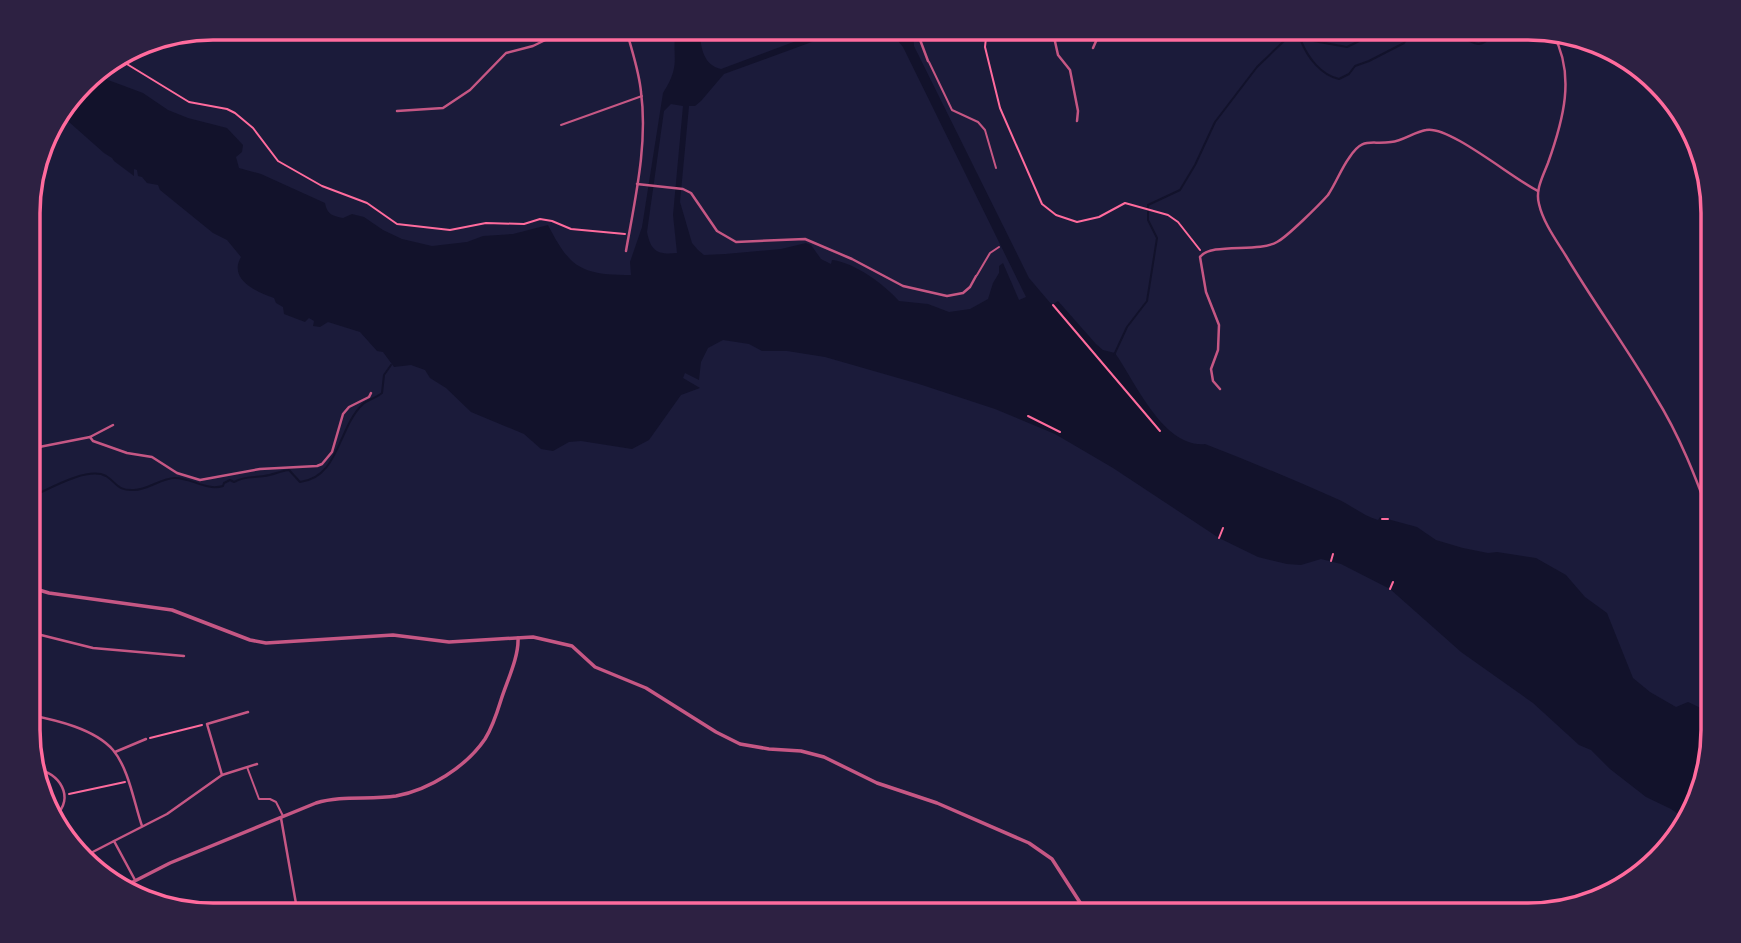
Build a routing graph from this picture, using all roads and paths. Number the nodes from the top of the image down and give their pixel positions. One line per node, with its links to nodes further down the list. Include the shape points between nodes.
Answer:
1 (545, 40): 12 (street, via 506,52 470,90 443,108)
2 (629, 40): 11 (street)
3 (920, 40): 9 (street)
4 (986, 40): 21 (path, via 1000,108 1042,204 1077,222 1099,218 1125,202 1163,213 1178,222)
5 (1055, 40): 13 (street, via 1058,55 1070,70)
6 (1096, 40): 8 (street)
7 (1557, 43): 17 (street, via 1562,56 1565,107)
8 (1093, 48)
9 (928, 61): 15 (lane, via 952,110 985,130)
10 (126, 63): 18 (path, via 189,102 235,113 278,161 322,186 366,203 397,224 450,230 540,219 571,229)
11 (642, 96): 14 (lane); 16 (street)
12 (397, 111)
13 (1077, 121)
14 (561, 125)
15 (996, 168)
16 (637, 184): 18 (street); 22 (street, via 683,189 694,196 721,234 736,242 805,240 903,286 947,296 963,293)
17 (1538, 191): 21 (street, via 1467,144 1428,129 1395,142 1368,142 1357,147 1327,196 1273,245); 32 (street, via 1546,223 1655,396 1686,451)
18 (629, 234): 20 (street)
19 (999, 247): 22 (lane)
20 (626, 251)
21 (1203, 253): 24 (street, via 1203,279 1219,325 1211,375)
22 (976, 276)
23 (1053, 305): 28 (path)
24 (1220, 389)
25 (371, 393): 30 (street, via 343,414 328,459 310,467 260,468 200,480 177,473 152,457 127,453)
26 (1028, 416): 29 (path)
27 (113, 425): 30 (street)
28 (1160, 431)
29 (1060, 432)
30 (90, 437): 31 (street)
31 (41, 447)
32 (1701, 492)
33 (1382, 519): 34 (path)
34 (1388, 519)
35 (1223, 528): 36 (path)
36 (1219, 538)
37 (1333, 554): 38 (path)
38 (1331, 561)
39 (1393, 582): 40 (path)
40 (1390, 589)
41 (40, 590): 43 (street, via 172,610 266,643 370,635 449,642)
42 (40, 635): 44 (street, via 93,648)
43 (518, 638): 57 (street, via 486,737 456,769 398,796 327,800); 63 (street, via 547,638 572,646 595,667 646,688 740,744 824,757 1029,844 1052,859)
44 (184, 656)
45 (248, 712): 47 (street)
46 (40, 717): 49 (street, via 98,738)
47 (207, 724): 48 (path); 53 (street)
48 (146, 739): 49 (street)
49 (115, 752): 54 (street)
50 (257, 764): 51 (street)
51 (247, 766): 53 (street); 57 (lane, via 258,797 276,802)
52 (45, 771): 55 (street, via 56,776)
53 (222, 775): 58 (street)
54 (127, 781): 55 (path); 58 (street)
55 (65, 795): 56 (street)
56 (60, 811)
57 (282, 816): 61 (street); 64 (street)
58 (142, 826): 59 (street)
59 (114, 841): 60 (street); 61 (street)
60 (92, 853)
61 (135, 880): 62 (street)
62 (131, 882)
63 (1080, 902)
64 (296, 903)

